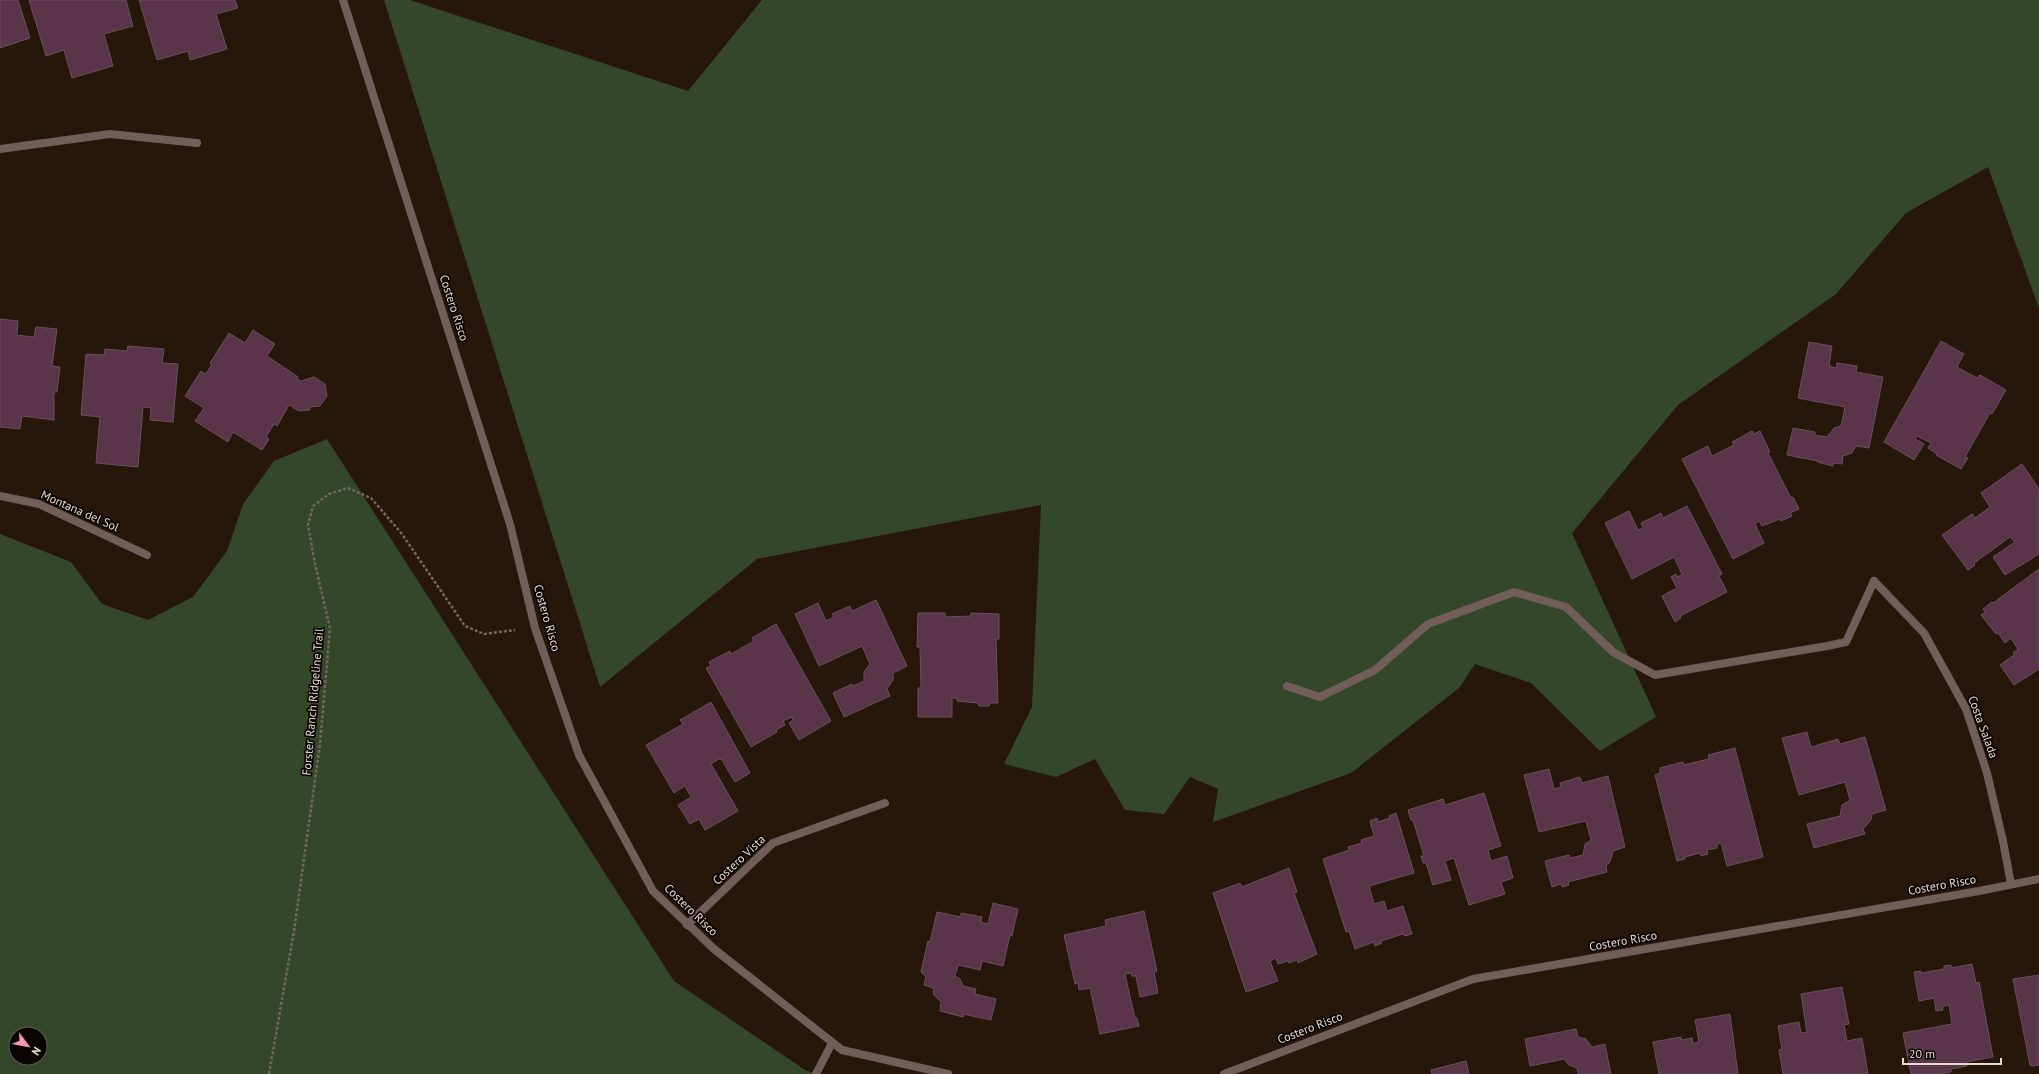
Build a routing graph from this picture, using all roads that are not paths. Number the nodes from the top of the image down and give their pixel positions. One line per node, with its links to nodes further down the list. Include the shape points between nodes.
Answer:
1 (343, 0): 10 (street, Costero Risco, via 510,524 535,628 579,755 653,891)
2 (197, 143): 3 (street, via 110,134)
3 (0, 149)
4 (0, 496): 5 (street, Montana del Sol, via 39,504)
5 (148, 554)
6 (1287, 686): 9 (street, Costa Salada, via 1320,697 1375,670 1428,624 1514,592 1566,607 1614,652 1655,675 1826,646 1846,642 1874,581 1924,633 1966,709 1987,773)
7 (885, 803): 10 (street, Costero Vista, via 773,843)
8 (2039, 879): 9 (street, Costero Risco)
9 (2011, 884): 14 (street, Costero Risco, via 1473,979)
10 (687, 925): 11 (street, Costero Risco)
11 (832, 1043): 12 (street); 13 (street, Costero Risco, via 842,1050)
12 (816, 1074)
13 (948, 1074)
14 (1224, 1074)

